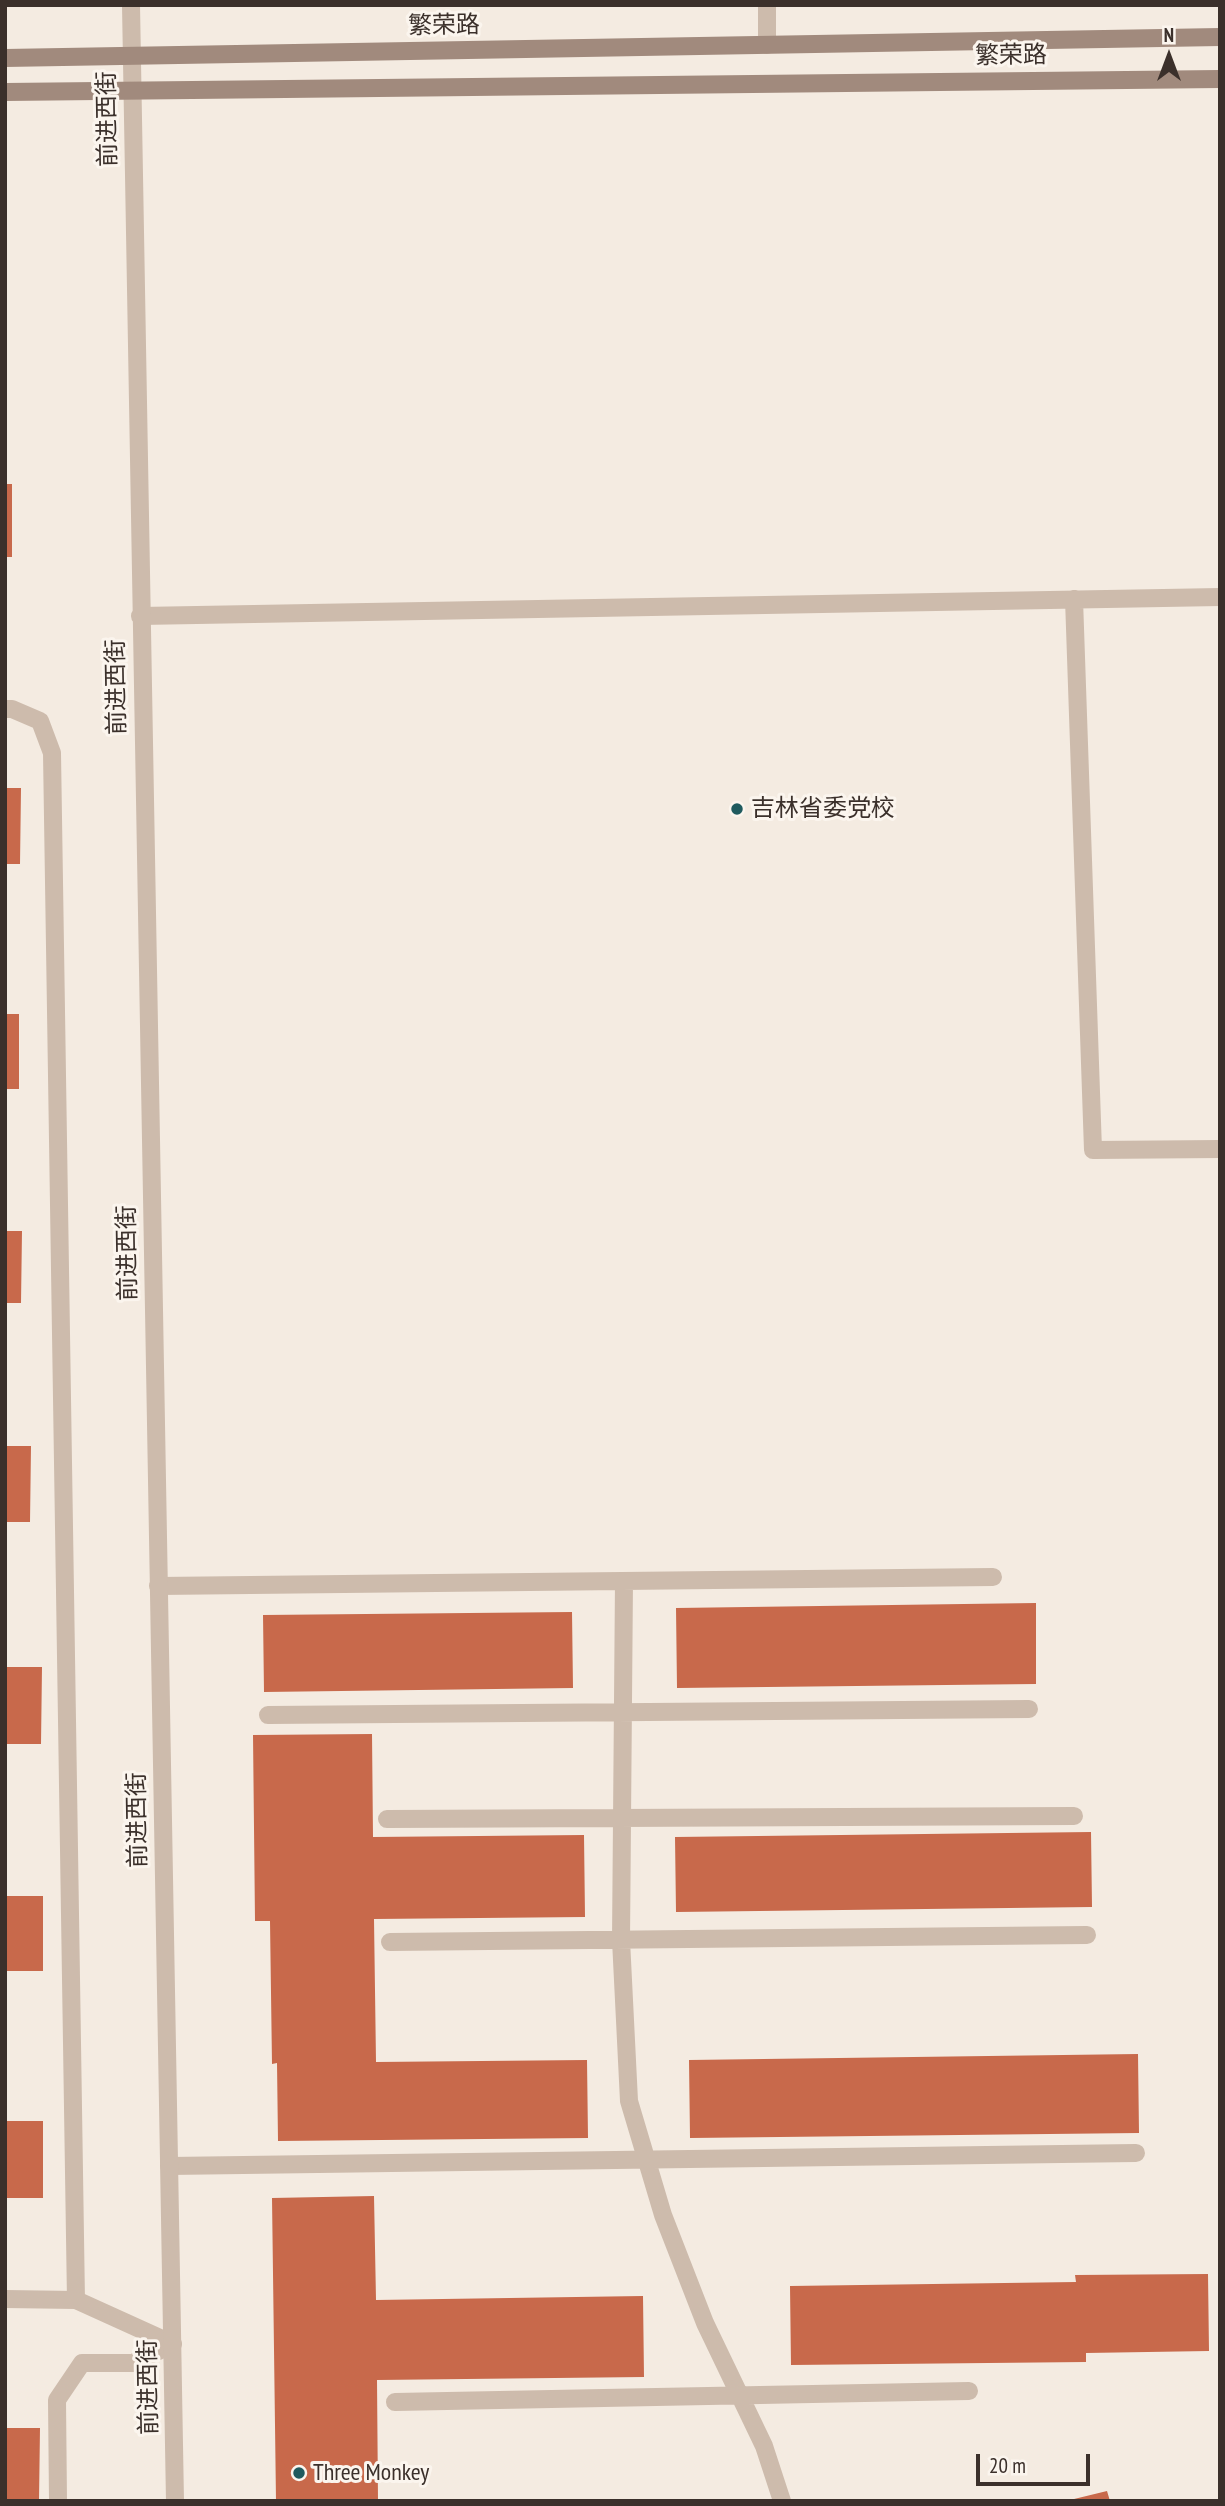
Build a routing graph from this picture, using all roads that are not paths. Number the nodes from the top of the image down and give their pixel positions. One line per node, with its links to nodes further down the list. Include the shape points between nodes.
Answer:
1 (131, 5): 5 (street, 前进西街)
2 (767, 5): 4 (street)
3 (1220, 37): 4 (main road, 繁荣路)
4 (767, 45): 5 (main road, 繁荣路)
5 (132, 56): 6 (main road, 繁荣路); 8 (street, 前进西街)
6 (5, 58)
7 (1220, 79): 8 (main road, 繁荣路)
8 (131, 90): 9 (main road, 繁荣路); 12 (street, 前进西街)
9 (5, 92)
10 (1220, 597): 11 (street)
11 (1074, 599): 12 (street); 14 (street, via 1093,1150)
12 (140, 616): 17 (street, 前进西街)
13 (5, 709): 31 (street, via 40,721 52,753)
14 (1220, 1149)
15 (993, 1577): 16 (street)
16 (624, 1581): 17 (street); 19 (street)
17 (158, 1586): 29 (street, 前进西街)
18 (1029, 1709): 19 (street)
19 (623, 1712): 20 (street); 22 (street)
20 (268, 1715)
21 (1074, 1816): 22 (street)
22 (622, 1818): 23 (street); 25 (street)
23 (387, 1819)
24 (1087, 1935): 25 (street)
25 (621, 1940): 26 (street); 28 (street, via 629,2101)
26 (390, 1942)
27 (1136, 2153): 28 (street)
28 (646, 2160): 29 (street); 34 (street, via 705,2323)
29 (169, 2166): 32 (street, 前进西街)
30 (5, 2299): 31 (street)
31 (76, 2300): 32 (street)
32 (173, 2344): 36 (street, via 133,2363 82,2363 57,2400); 37 (street, 前进西街)
33 (969, 2391): 34 (street)
34 (740, 2396): 35 (street); 38 (street, via 765,2446)
35 (395, 2402)
36 (58, 2501)
37 (175, 2501)
38 (782, 2501)

